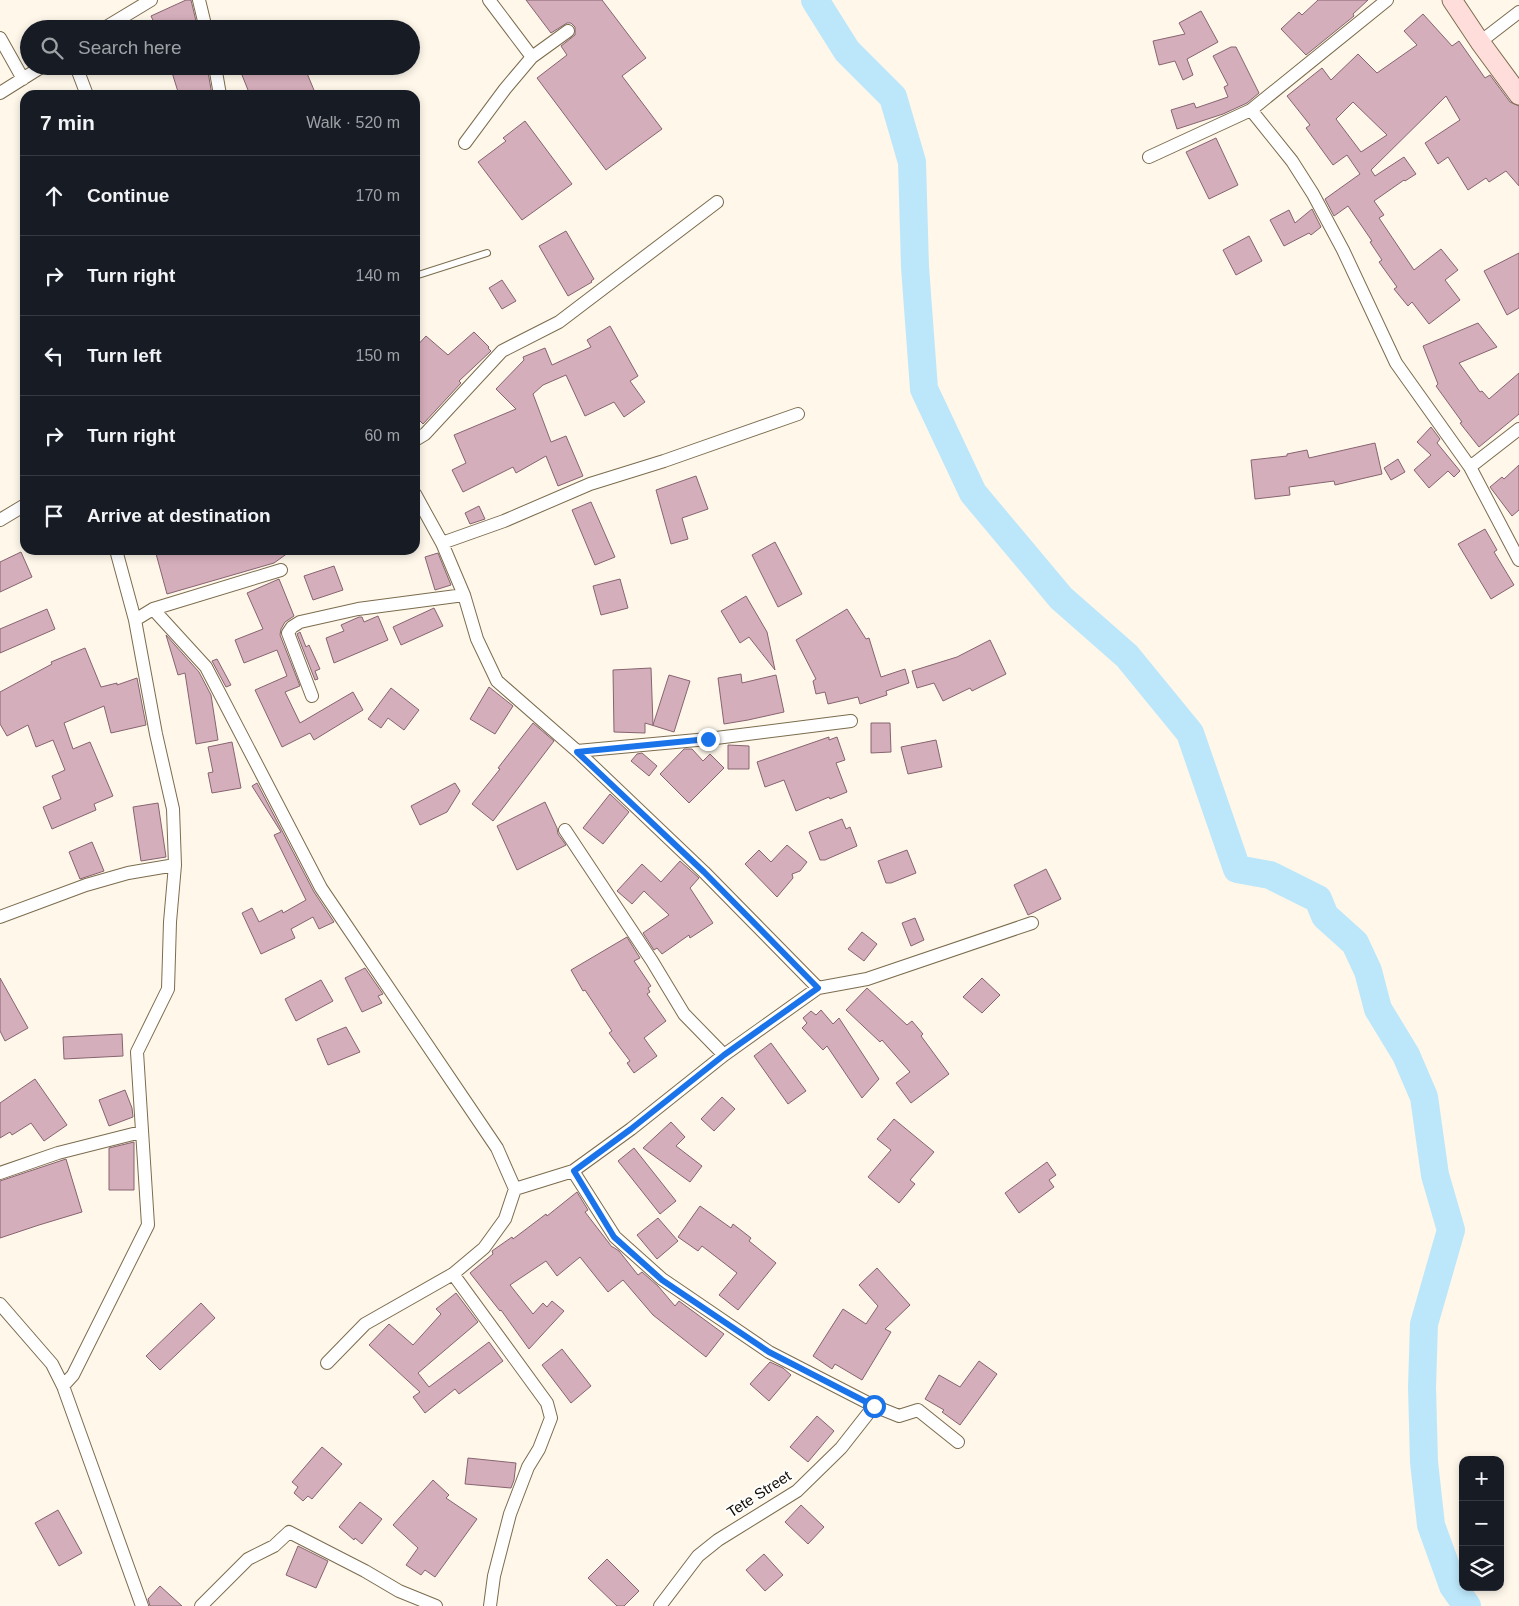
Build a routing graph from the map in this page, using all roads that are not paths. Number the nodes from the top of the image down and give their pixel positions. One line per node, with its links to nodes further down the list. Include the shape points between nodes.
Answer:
1 (150, 0): 7 (street)
2 (199, 0): 8 (street)
3 (490, 0): 12 (street)
4 (1387, 0): 23 (street)
5 (1452, 0): 11 (street)
6 (1519, 12): 11 (street)
7 (118, 20)
8 (204, 20)
9 (568, 31): 12 (street)
10 (0, 38): 13 (street)
11 (1480, 42): 22 (street)
12 (532, 57): 24 (street)
13 (20, 74)
14 (21, 75): 18 (street)
15 (29, 75): 18 (street)
16 (79, 75): 19 (street)
17 (216, 75): 20 (street)
18 (23, 79): 21 (street)
19 (85, 90)
20 (219, 90)
21 (0, 93)
22 (1519, 96)
23 (1250, 110): 25 (street); 32 (street, via 1292,161 1313,194 1396,363)
24 (465, 143)
25 (1149, 157)
26 (717, 202): 31 (street, via 559,322 502,351)
27 (488, 253): 28 (lane)
28 (420, 274)
29 (798, 414): 36 (street, via 590,484 504,521)
30 (1519, 429): 32 (street)
31 (420, 437)
32 (1470, 467): 38 (street)
33 (420, 503): 36 (street)
34 (20, 508): 35 (street)
35 (0, 520)
36 (442, 543): 40 (street)
37 (117, 555): 42 (street)
38 (1519, 560)
39 (281, 570): 41 (street)
40 (464, 596): 43 (street, via 358,609 300,622 292,627 288,633); 45 (street, via 477,639 497,681)
41 (154, 609): 42 (street); 55 (street, via 206,667 321,888 497,1148)
42 (135, 620): 47 (street, via 173,809)
43 (312, 696)
44 (851, 721): 45 (street)
45 (577, 752): 50 (street, via 704,872)
46 (565, 830): 51 (street, via 684,1014)
47 (175, 865): 48 (street, via 86,885); 52 (street, via 168,989 137,1052)
48 (0, 917)
49 (1032, 923): 50 (street, via 868,980)
50 (818, 988): 51 (street)
51 (724, 1055): 53 (street)
52 (141, 1132): 54 (street, via 58,1153); 59 (street, via 148,1225 77,1367)
53 (574, 1171): 55 (street); 60 (street, via 614,1237 662,1280 769,1352)
54 (0, 1173)
55 (515, 1189): 56 (street, via 505,1218 484,1248)
56 (453, 1274): 58 (street, via 366,1324); 65 (street, via 547,1404 551,1418 510,1514)
57 (0, 1304): 59 (street, via 52,1364)
58 (327, 1363)
59 (63, 1386): 62 (street)
60 (874, 1406): 61 (street, via 899,1416 918,1410); 66 (street, Tete Street, via 841,1448 797,1491 698,1556)
61 (958, 1442)
62 (142, 1606)
63 (201, 1606): 64 (street, via 248,1559 274,1546 289,1532 399,1591)
64 (436, 1606)
65 (490, 1606)
66 (660, 1606)

